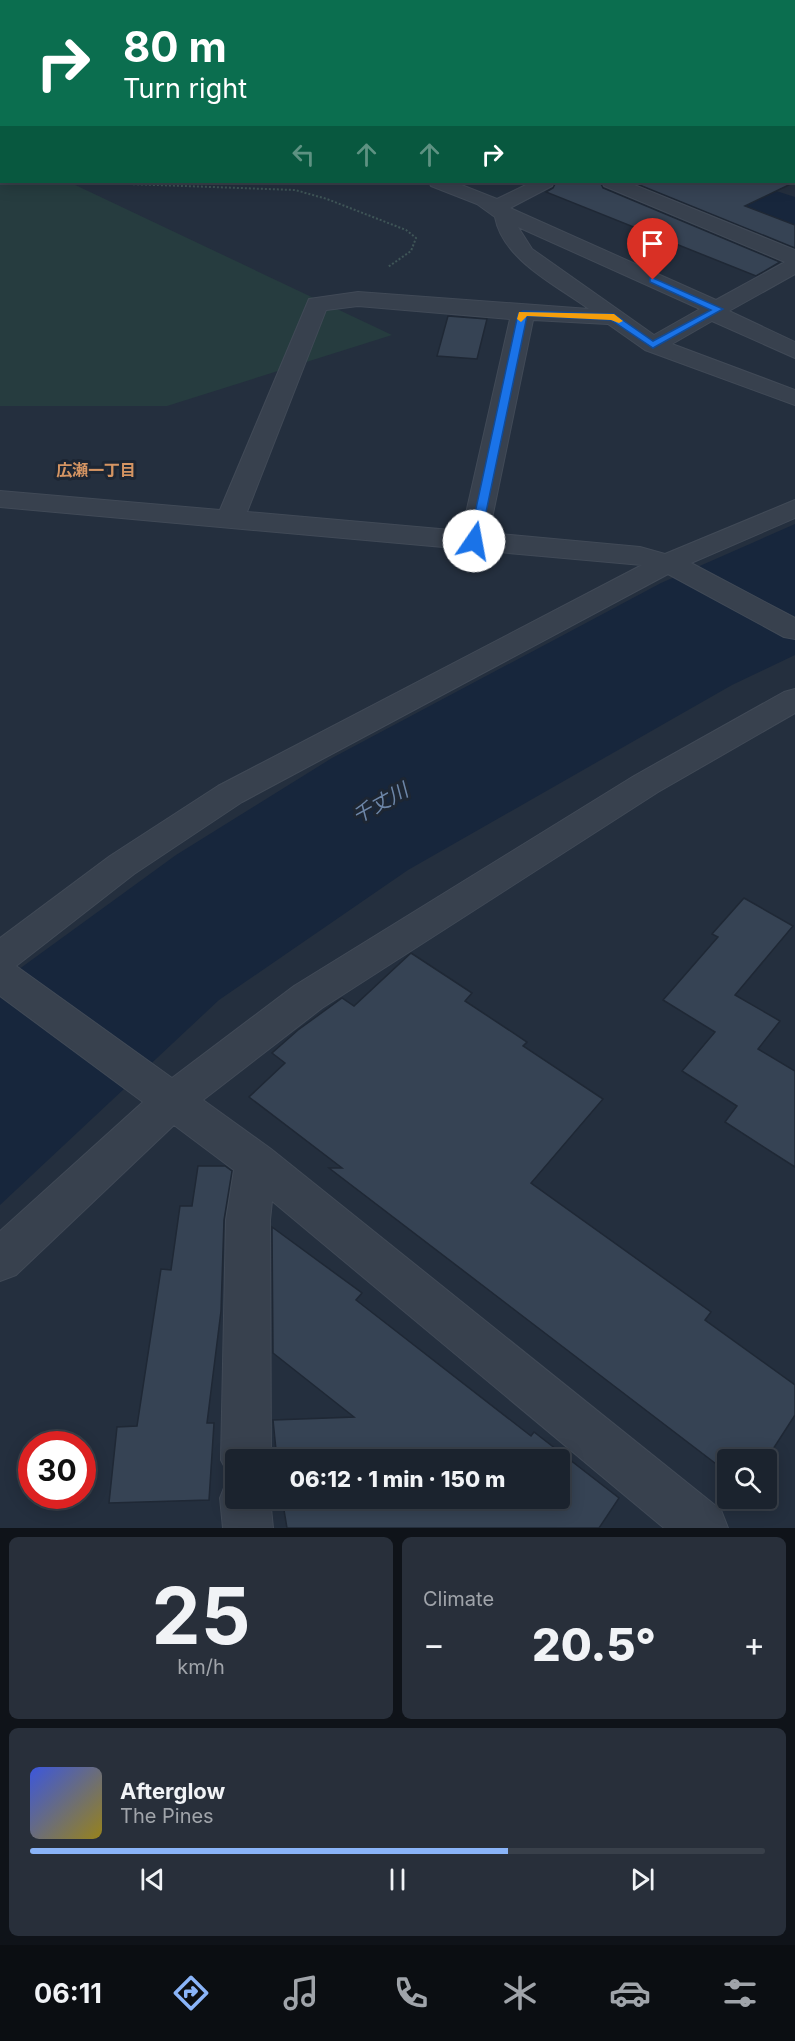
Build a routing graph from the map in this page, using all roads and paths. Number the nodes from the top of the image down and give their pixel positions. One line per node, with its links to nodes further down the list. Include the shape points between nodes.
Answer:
1 (101, 183): 8 (path, via 295,190 406,230 416,238 411,250 370,280)
2 (441, 183): 5 (street, via 484,200)
3 (542, 183): 5 (street)
4 (613, 183): 6 (street)
5 (499, 211): 9 (street); 11 (street, via 525,253)
6 (795, 258)
7 (795, 265): 9 (street)
8 (358, 299): 10 (street); 17 (street, via 317,304)
9 (715, 311): 12 (street); 13 (street)
10 (523, 314): 11 (street); 18 (street)
11 (614, 317): 12 (street)
12 (653, 345): 14 (street)
13 (795, 351)
14 (795, 398)
15 (0, 499): 17 (street)
16 (795, 508): 19 (street)
17 (230, 520): 18 (street)
18 (474, 541): 19 (street, via 640,555)
19 (675, 567): 20 (street); 22 (street, via 230,794 122,865)
20 (795, 630)
21 (795, 699): 23 (street, via 646,784)
22 (2, 970): 23 (street)
23 (160, 1092): 24 (street); 25 (street)
24 (256, 1162): 26 (street, via 248,1220); 29 (street)
25 (0, 1260)
26 (246, 1449)
27 (246, 1509): 28 (street)
28 (248, 1528)
29 (703, 1528)

